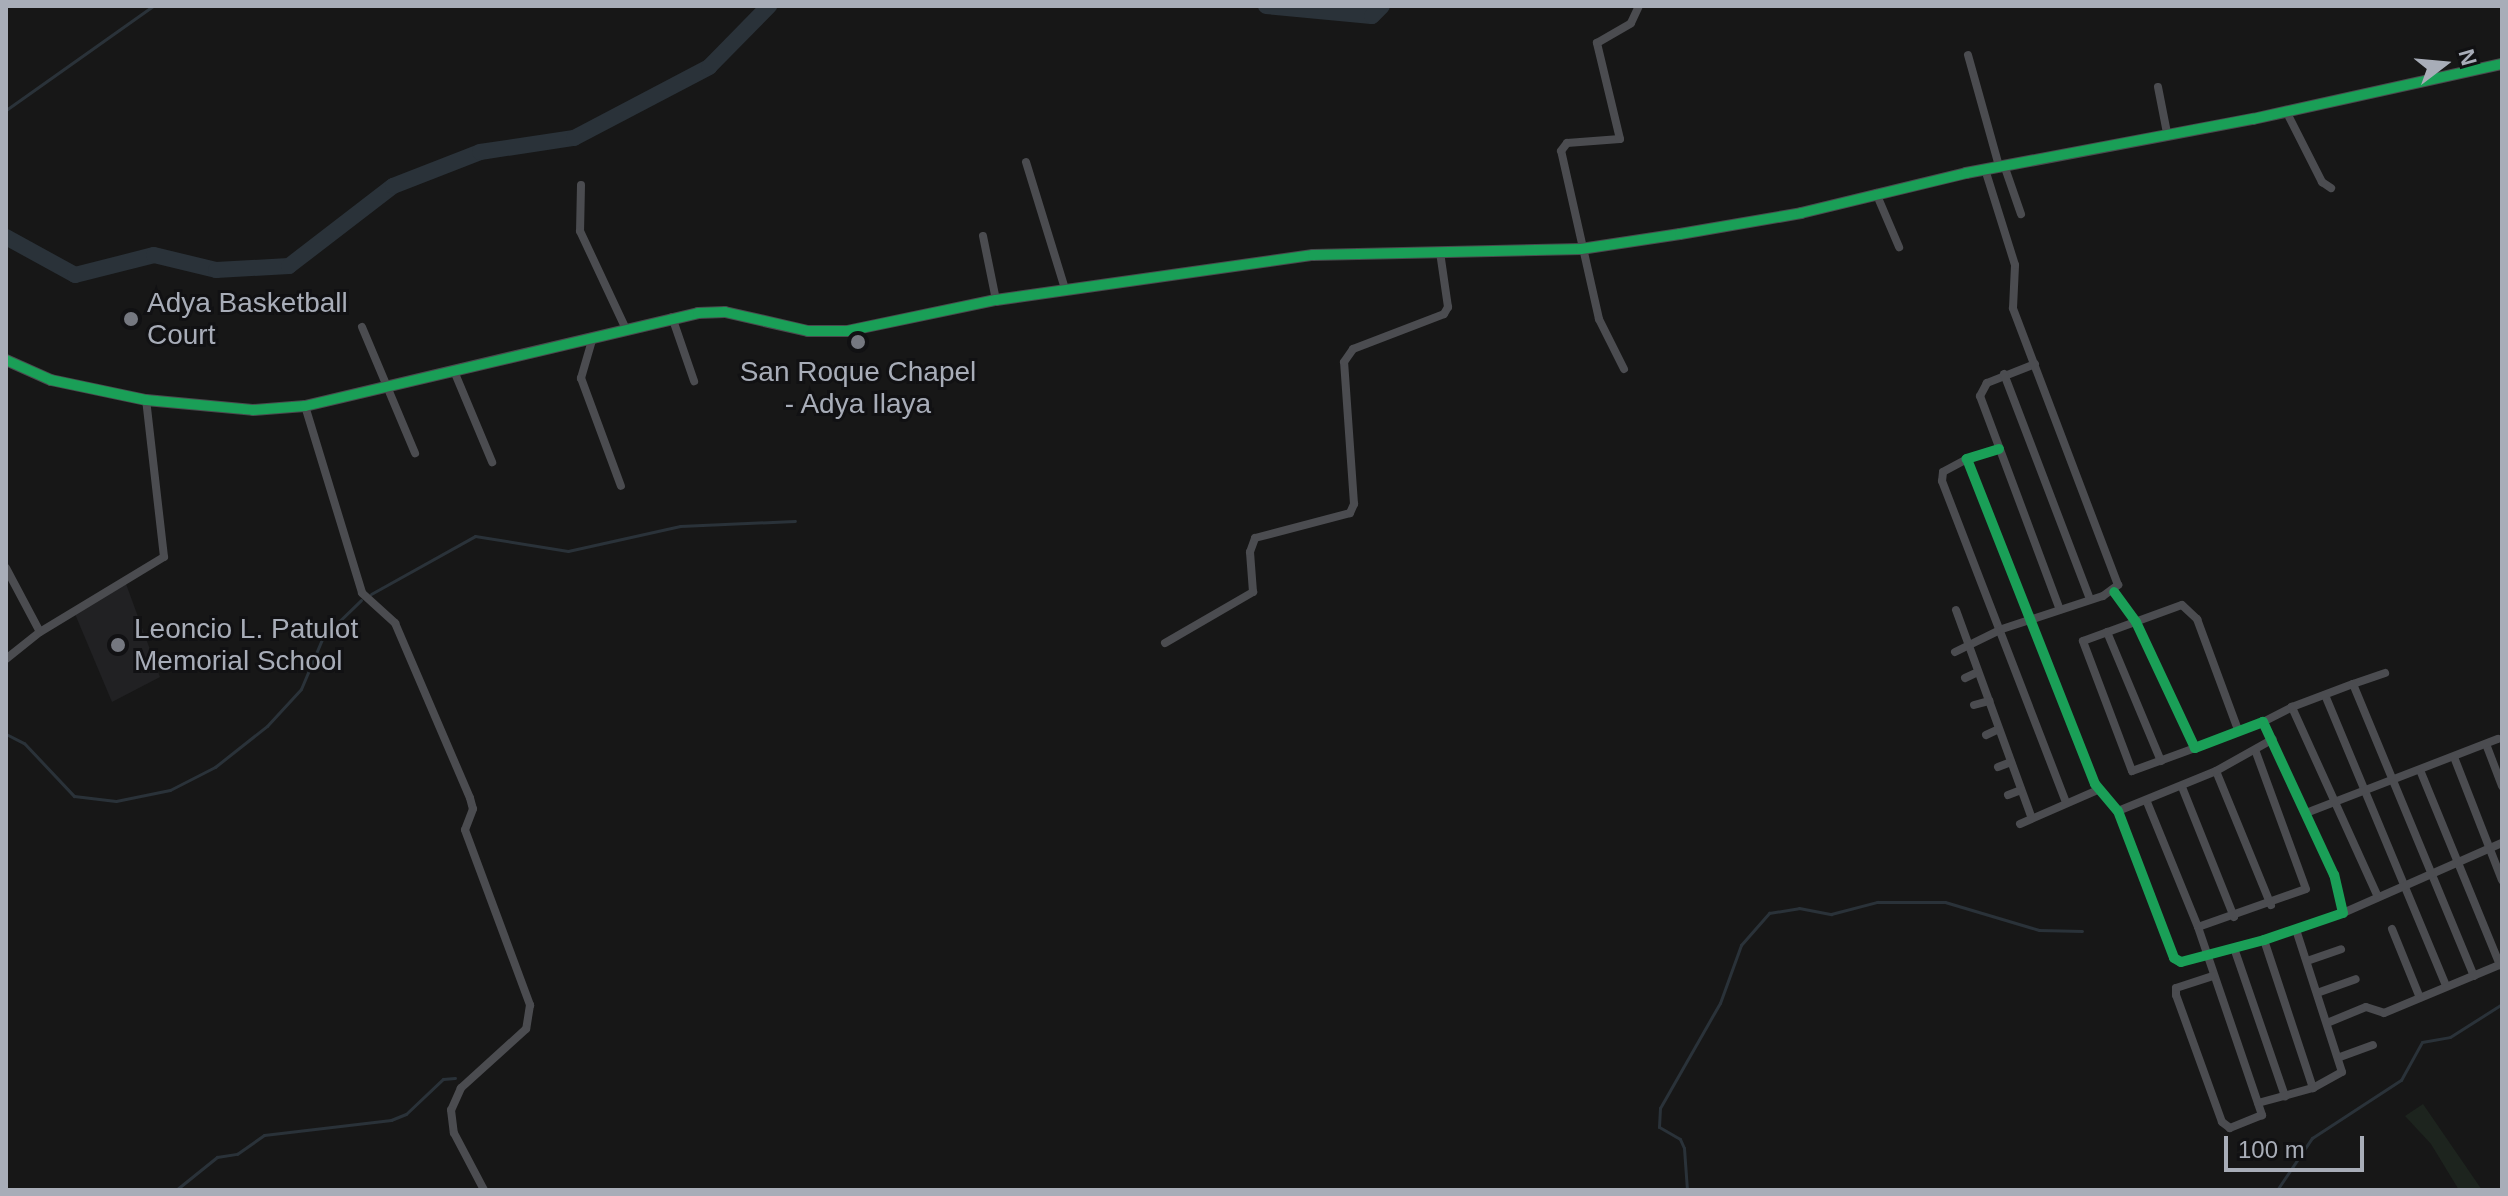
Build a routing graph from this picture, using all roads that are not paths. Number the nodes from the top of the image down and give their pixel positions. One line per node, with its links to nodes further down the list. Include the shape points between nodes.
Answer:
1 (1639, 6): 16 (street, via 1631,23 1597,43 1620,139 1562,145)
2 (1968, 55): 8 (street)
3 (2502, 64): 5 (street)
4 (2158, 87): 6 (street)
5 (2286, 111): 6 (street); 11 (street, via 2322,182)
6 (2167, 133): 8 (street)
7 (1026, 162): 18 (street)
8 (2002, 166): 9 (street); 13 (street)
9 (1985, 169): 12 (street); 25 (street, via 2015,265 2013,308)
10 (581, 185): 22 (street, via 580,231)
11 (2331, 188)
12 (1876, 193): 15 (street); 16 (street, via 1801,213)
13 (2021, 214)
14 (983, 236): 19 (street)
15 (1899, 247)
16 (1581, 249): 17 (street); 26 (street, via 1599,319)
17 (1440, 252): 18 (street, via 1313,255); 48 (street, via 1448,307 1444,314 1353,349 1344,362 1350,513 1255,538 1250,552 1253,592)
18 (1065, 289): 19 (street)
19 (996, 300): 20 (street, via 847,331 808,331 725,312)
20 (672, 317): 22 (street); 29 (street)
21 (362, 327): 30 (street)
22 (626, 329): 23 (street)
23 (593, 337): 27 (street); 37 (street, via 581,378)
24 (6, 360): 31 (street, via 51,380)
25 (2035, 364): 28 (street); 39 (street, via 2118,585)
26 (1624, 369)
27 (454, 371): 30 (street); 36 (street)
28 (2004, 374): 33 (street, via 1987,383 1980,396); 40 (street)
29 (694, 381)
30 (389, 387): 32 (street); 34 (street)
31 (146, 400): 32 (street, via 253,410); 46 (street, via 164,557)
32 (305, 406): 120 (street, via 362,593 395,623 470,798 473,809 465,830 530,1005 526,1029 461,1088 451,1110 454,1133)
33 (1999, 449): 35 (street); 42 (street)
34 (415, 453)
35 (1967, 459): 43 (street); 45 (street, via 1943,472 1942,481)
36 (492, 462)
37 (621, 486)
38 (6, 568): 46 (street)
39 (2114, 592): 40 (street); 44 (street)
40 (2090, 599): 42 (street)
41 (1956, 610): 49 (street)
42 (2060, 610): 43 (street)
43 (2031, 619): 45 (street); 78 (street)
44 (2136, 622): 47 (street); 62 (street, via 2182,605 2192,611); 67 (street)
45 (2002, 629): 49 (street); 84 (street)
46 (40, 632): 51 (street)
47 (2107, 632): 70 (street); 70 (street, via 2081,646 2127,764 2132,771)
48 (1165, 643)
49 (1969, 646): 50 (street); 52 (street)
50 (1955, 652)
51 (6, 659)
52 (1978, 672): 54 (street); 57 (street)
53 (2385, 673): 55 (street)
54 (1965, 678)
55 (2353, 684): 56 (street); 75 (street)
56 (2325, 695): 59 (street); 80 (street)
57 (1989, 701): 58 (street); 61 (street)
58 (1974, 705)
59 (2292, 707): 60 (street); 83 (street)
60 (2263, 722): 62 (street); 64 (street)
61 (1999, 729): 63 (street); 71 (street)
62 (2238, 730): 67 (street)
63 (1986, 735)
64 (2273, 739): 68 (street); 86 (street)
65 (2498, 739): 66 (street)
66 (2486, 744): 69 (street); 76 (street)
67 (2195, 748): 70 (street)
68 (2256, 752): 74 (street); 96 (street, via 2306,889)
69 (2454, 757): 73 (street); 90 (street)
70 (2161, 761)
71 (2011, 762): 72 (street); 79 (street)
72 (1998, 767)
73 (2420, 770): 75 (street); 91 (street)
74 (2216, 771): 77 (street); 96 (street)
75 (2390, 782): 80 (street); 92 (street)
76 (2502, 786)
77 (2182, 787): 82 (street); 98 (street)
78 (2100, 789): 84 (street); 85 (street)
79 (2021, 790): 81 (street); 87 (street)
80 (2362, 792): 83 (street); 94 (street)
81 (2008, 795)
82 (2147, 802): 85 (street); 99 (street)
83 (2336, 802): 86 (street); 95 (street)
84 (2066, 803): 87 (street)
85 (2118, 811): 105 (street, via 2174,958 2181,962)
86 (2306, 813): 97 (street, via 2344,901)
87 (2032, 819): 88 (street)
88 (2020, 824)
89 (2502, 843): 90 (street)
90 (2490, 849): 91 (street); 93 (street)
91 (2459, 862): 92 (street); 107 (street)
92 (2433, 873): 94 (street); 109 (street)
93 (2502, 880)
94 (2405, 887): 95 (street); 111 (street)
95 (2378, 897): 97 (street)
96 (2271, 905): 98 (street)
97 (2343, 913): 101 (street)
98 (2234, 917): 99 (street)
99 (2198, 927): 105 (street)
100 (2392, 929): 113 (street)
101 (2296, 930): 102 (street); 106 (street)
102 (2264, 940): 103 (street); 117 (street)
103 (2234, 948): 105 (street); 118 (street)
104 (2341, 949): 106 (street)
105 (2209, 954): 108 (street)
106 (2307, 961): 112 (street)
107 (2501, 965): 109 (street)
108 (2214, 976): 119 (street); 119 (street, via 2176,988 2176,995 2224,1126 2262,1118)
109 (2474, 976): 111 (street)
110 (2356, 979): 112 (street)
111 (2446, 986): 113 (street)
112 (2317, 993): 114 (street)
113 (2420, 998): 114 (street, via 2384,1013 2366,1007)
114 (2327, 1023): 116 (street)
115 (2373, 1045): 116 (street)
116 (2340, 1057): 117 (street, via 2340,1076)
117 (2313, 1088): 118 (street)
118 (2285, 1096): 119 (street)
119 (2258, 1103)
120 (484, 1190)

